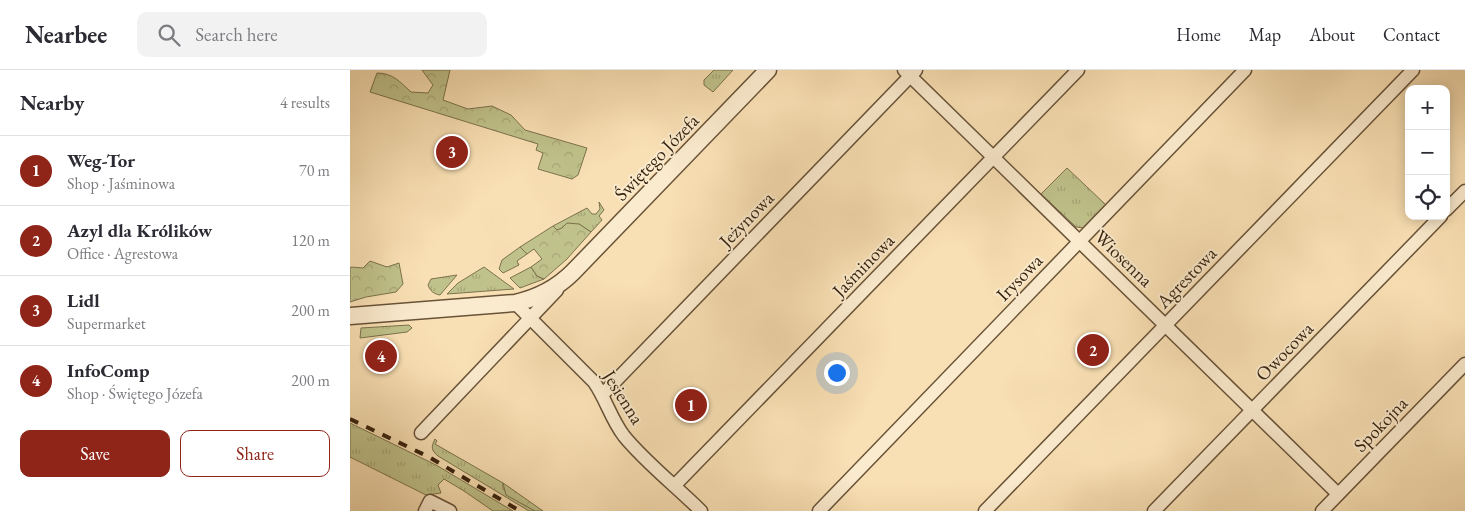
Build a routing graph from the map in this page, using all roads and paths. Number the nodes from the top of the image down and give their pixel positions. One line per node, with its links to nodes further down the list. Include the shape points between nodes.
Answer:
1 (768, 70): 11 (street, Świętego Józefa)
2 (1078, 70): 6 (street, Jaśminowa)
3 (1245, 70): 10 (street, Irysowa)
4 (1413, 70): 15 (street, Agrestowa)
5 (910, 72): 6 (street, Wiosenna); 17 (street, Jeżynowa)
6 (994, 157): 10 (street, Wiosenna); 20 (street, Jaśminowa)
7 (1465, 191): 8 (street)
8 (1450, 206)
9 (1437, 220): 18 (street, Owocowa)
10 (1080, 241): 15 (street, Wiosenna); 25 (street, Irysowa)
11 (573, 272): 12 (street, Świętego Józefa, via 548,292); 14 (street, Świętego Józefa)
12 (515, 302): 13 (street, Świętego Józefa); 14 (street, Jesienna)
13 (350, 316)
14 (530, 318): 17 (street, Jesienna, via 588,375); 19 (street, Świętego Józefa)
15 (1166, 325): 18 (street, Wiosenna); 26 (street, Agrestowa)
16 (1465, 364): 21 (street, Spokojna)
17 (602, 395): 20 (street, Jesienna, via 624,436)
18 (1252, 410): 21 (street, Wiosenna); 27 (street, Owocowa)
19 (421, 433)
20 (675, 485): 24 (street, Jesienna)
21 (1338, 494): 28 (street, Spokojna)
22 (425, 511): 23 (street, via 430,502)
23 (450, 511)
24 (701, 511)
25 (819, 511)
26 (985, 511)
27 (1154, 511)
28 (1323, 511)

